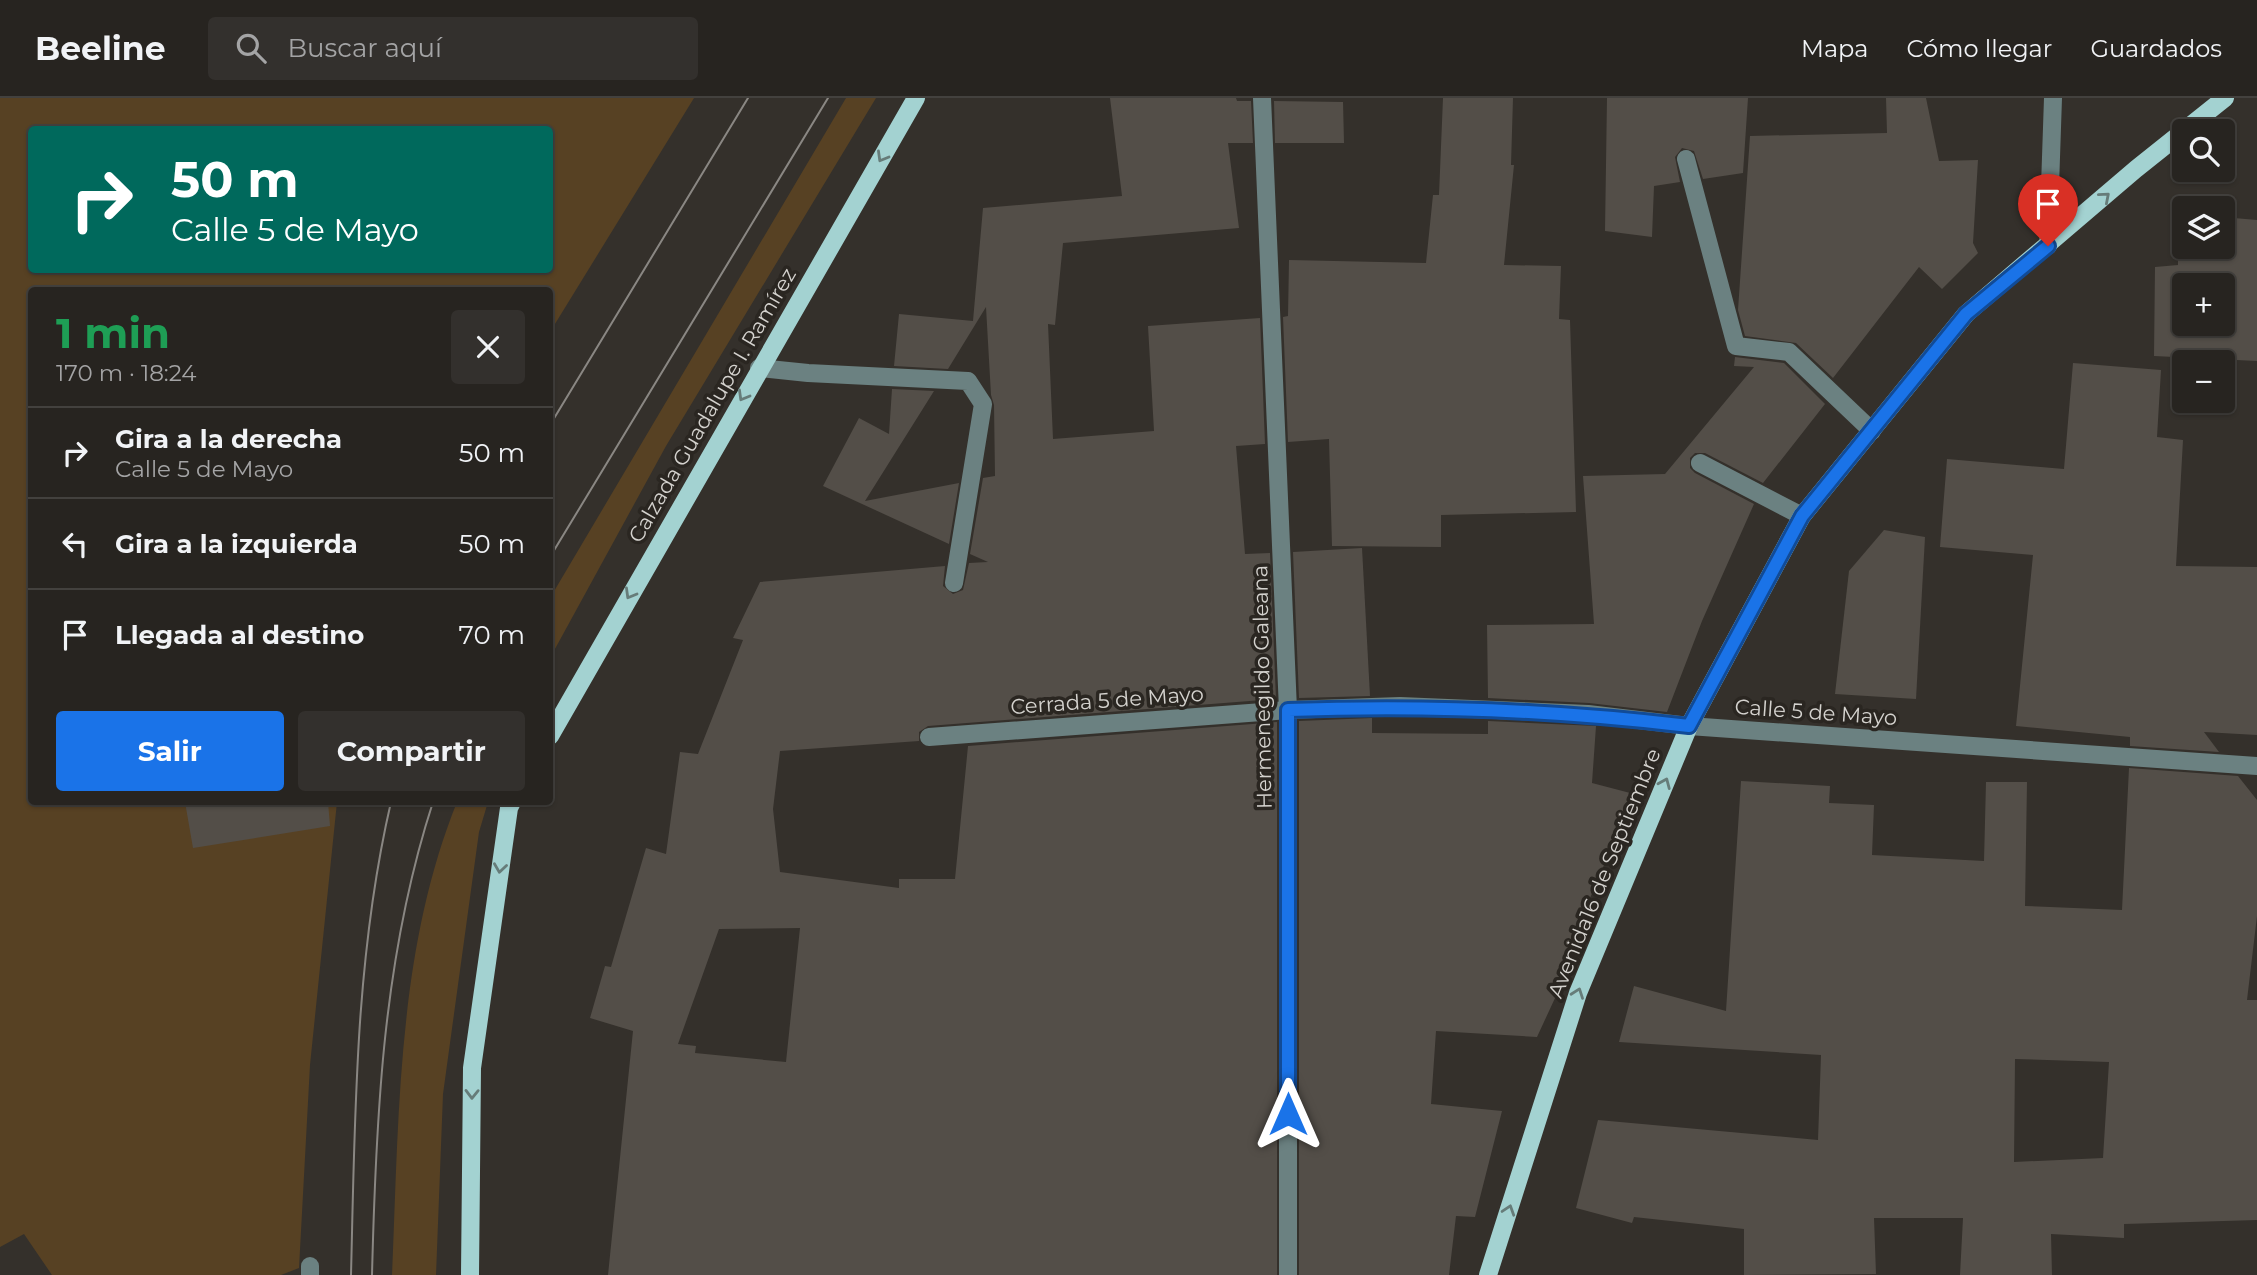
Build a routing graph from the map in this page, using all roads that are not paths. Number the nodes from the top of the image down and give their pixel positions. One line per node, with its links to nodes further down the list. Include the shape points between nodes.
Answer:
1 (916, 98): 7 (main road, Calzada Guadalupe I. Ramírez, one-way to 7)
2 (1262, 98): 12 (street, Hermenegildo Galeana)
3 (2053, 98): 6 (street)
4 (2225, 98): 6 (main road, Avenida16 de Septiembre, one-way to 4)
5 (1686, 159): 8 (street, via 1736,346 1789,352)
6 (2048, 246): 8 (main road, Avenida16 de Septiembre, via 1966,314)
7 (759, 368): 11 (street, via 968,381 983,404); 14 (main road, Calzada Guadalupe I. Ramírez, one-way to 14)
8 (1872, 431): 10 (main road, Avenida16 de Septiembre)
9 (1700, 463): 10 (street)
10 (1802, 516): 13 (main road, Avenida16 de Septiembre)
11 (954, 583)
12 (1288, 710): 13 (street, Calle 5 de Mayo, via 1400,706 1507,710); 15 (street, Cerrada 5 de Mayo); 19 (street, Hermenegildo Galeana)
13 (1689, 726): 16 (street, Calle 5 de Mayo); 20 (main road, Avenida16 de Septiembre, one-way to 13, via 1577,993)
14 (553, 731)
15 (929, 737)
16 (2257, 766)
17 (510, 805): 18 (main road, one-way to 18, via 472,1068)
18 (470, 1275)
19 (1288, 1275)
20 (1488, 1275)

